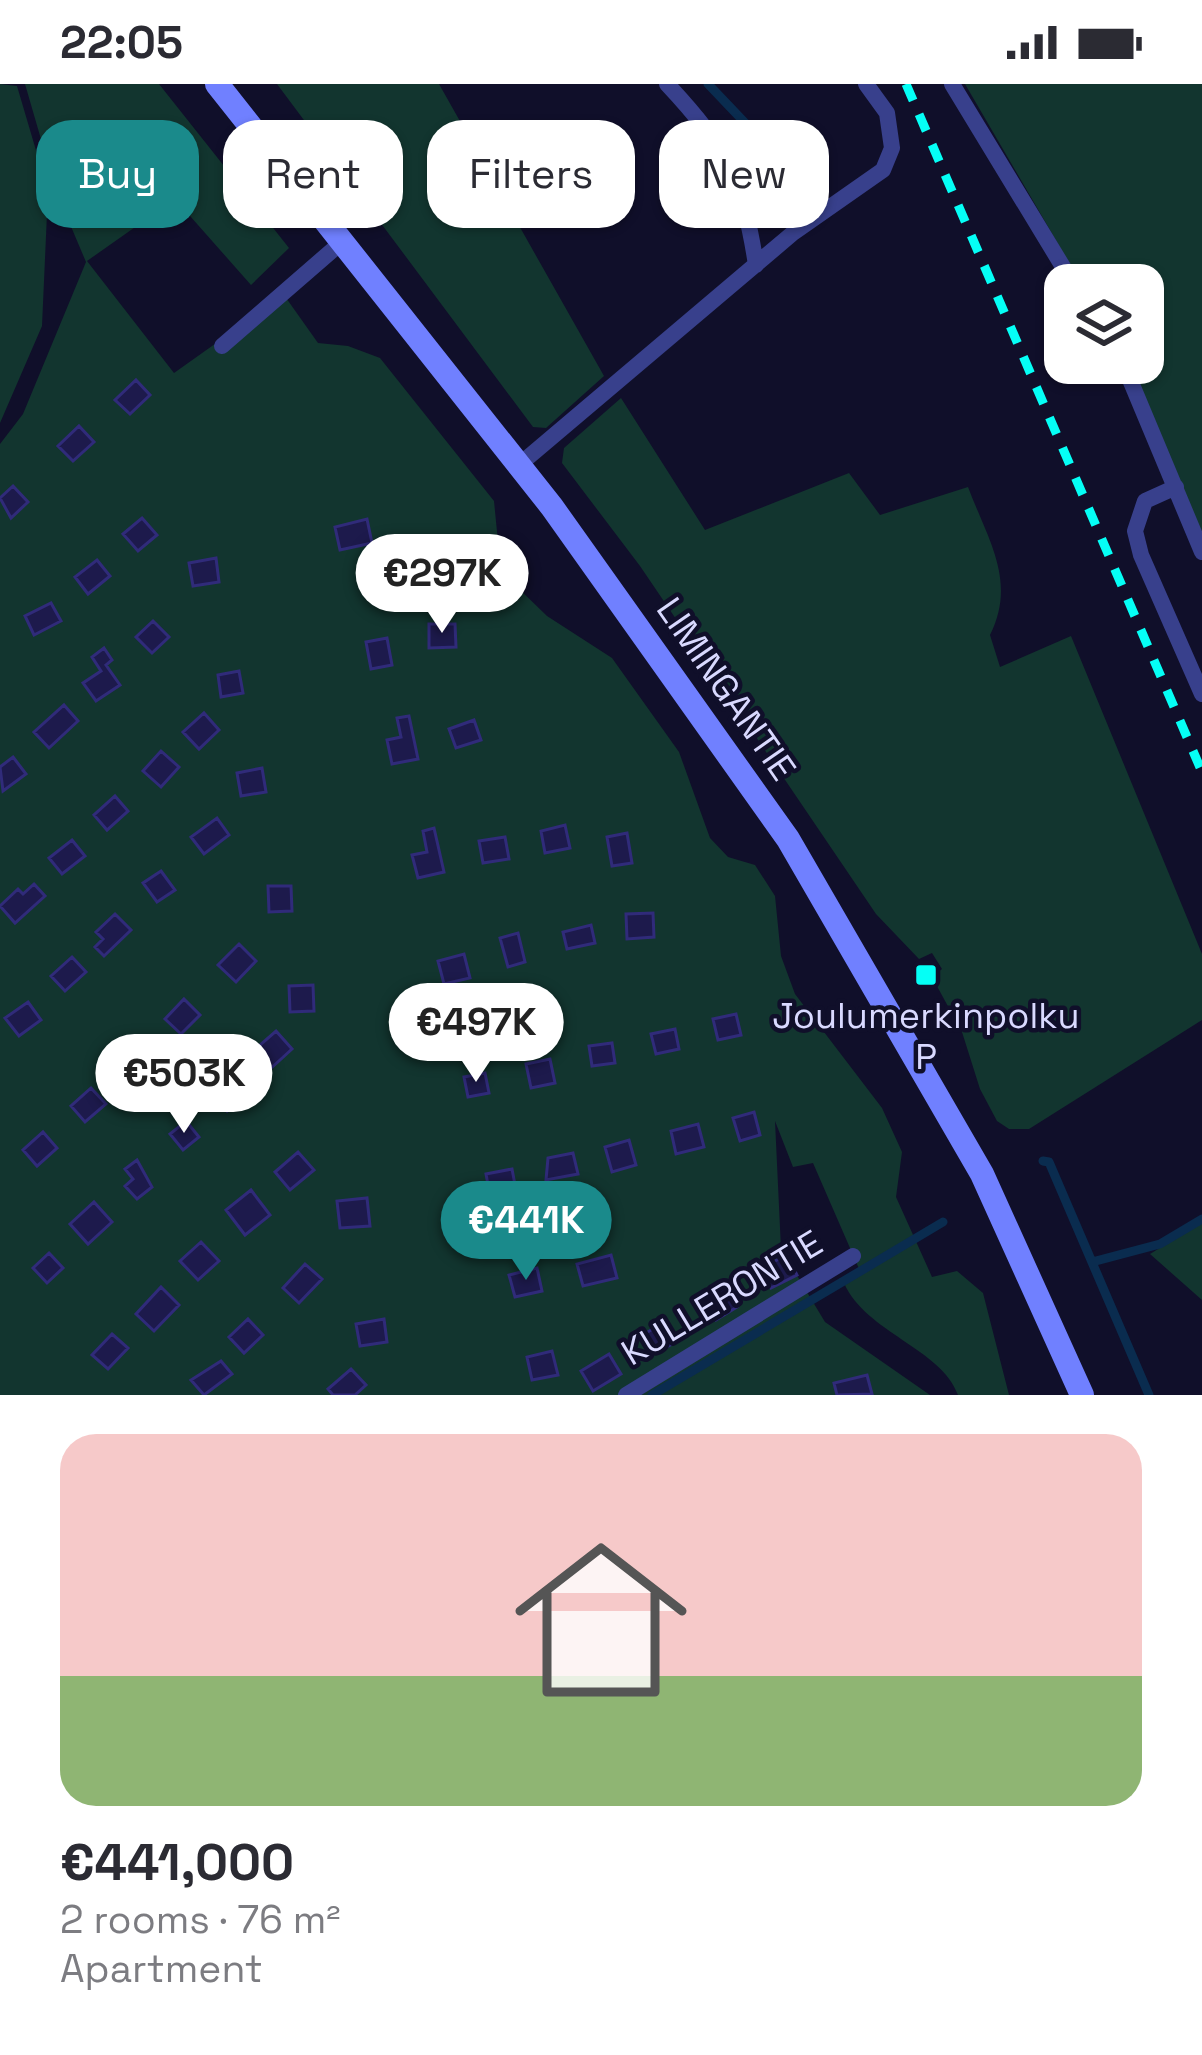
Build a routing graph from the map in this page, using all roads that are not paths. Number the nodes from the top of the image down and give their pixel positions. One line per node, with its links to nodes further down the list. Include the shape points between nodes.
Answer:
1 (217, 84): 5 (main road, LIMINGANTIE)
2 (668, 84): 7 (lane, via 714,134 741,184)
3 (866, 84): 7 (lane, via 887,113 892,148 883,170)
4 (952, 84): 6 (lane)
5 (344, 241): 8 (lane); 10 (main road, LIMINGANTIE)
6 (1061, 264)
7 (756, 265): 10 (lane)
8 (222, 346)
9 (1132, 384): 11 (lane)
10 (519, 465): 16 (main road, LIMINGANTIE, via 788,839 982,1174)
11 (1176, 487): 12 (lane); 13 (lane, via 1144,501 1135,531)
12 (1202, 552)
13 (1202, 694)
14 (854, 1256): 15 (lane, KULLERONTIE)
15 (626, 1395)
16 (1082, 1395)

